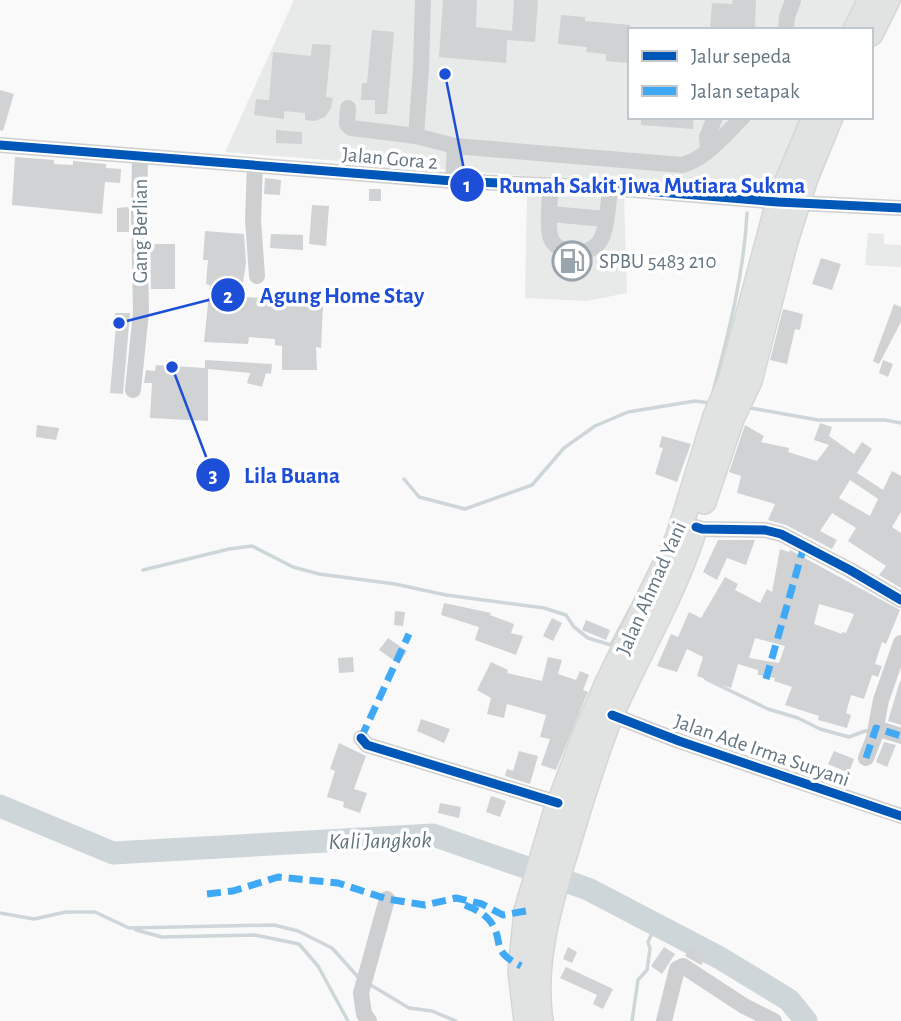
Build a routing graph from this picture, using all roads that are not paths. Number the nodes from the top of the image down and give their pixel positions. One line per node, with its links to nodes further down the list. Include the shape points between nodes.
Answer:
1 (422, 0): 13 (street)
2 (793, 0): 5 (street)
3 (870, 0): 6 (highway)
4 (888, 0): 7 (highway)
5 (786, 28)
6 (856, 28)
7 (873, 30)
8 (348, 108): 13 (street, via 351,128)
9 (714, 119): 16 (street, via 707,137)
10 (741, 119): 16 (street)
11 (813, 119): 22 (highway)
12 (830, 119): 22 (highway, via 806,178)
13 (415, 136): 15 (street)
14 (0, 145): 17 (street, Jalan Gora 2)
15 (455, 146): 16 (street, via 682,165); 19 (street)
16 (708, 150)
17 (140, 156): 18 (street, Jalan Gora 2); 27 (street, Gang Berlian, via 141,312)
18 (255, 166): 19 (street, Jalan Gora 2); 26 (street)
19 (453, 181): 20 (street, Jalan Gora 2)
20 (551, 186): 21 (street, Jalan Gora 2); 24 (street)
21 (610, 188): 22 (street, Jalan Gora 2); 25 (street)
22 (788, 202): 23 (street, Jalan Gora 2); 28 (highway, via 743,371)
23 (901, 208)
24 (550, 214): 25 (street); 25 (street, via 552,240 562,249 584,253 595,249)
25 (606, 219)
26 (257, 276)
27 (133, 390)
28 (676, 534): 29 (street, via 702,529 781,534); 31 (highway, via 677,579); 36 (highway, Jalan Ahmad Yani, via 607,683)
29 (901, 600)
30 (901, 643): 32 (street)
31 (612, 715): 36 (highway); 37 (street, Jalan Ade Irma Suryani)
32 (875, 732): 33 (street); 35 (street)
33 (901, 736)
34 (361, 737): 36 (street, via 367,745)
35 (866, 758)
36 (563, 812): 39 (highway, Jalan Ahmad Yani)
37 (901, 816)
38 (387, 899): 41 (street, via 361,993)
39 (537, 911): 42 (highway, Jalan Ahmad Yani, via 520,971); 43 (highway)
40 (742, 1013): 44 (street, via 681,966); 45 (street)
41 (369, 1021)
42 (526, 1021)
43 (541, 1021)
44 (664, 1021)
45 (774, 1021)

